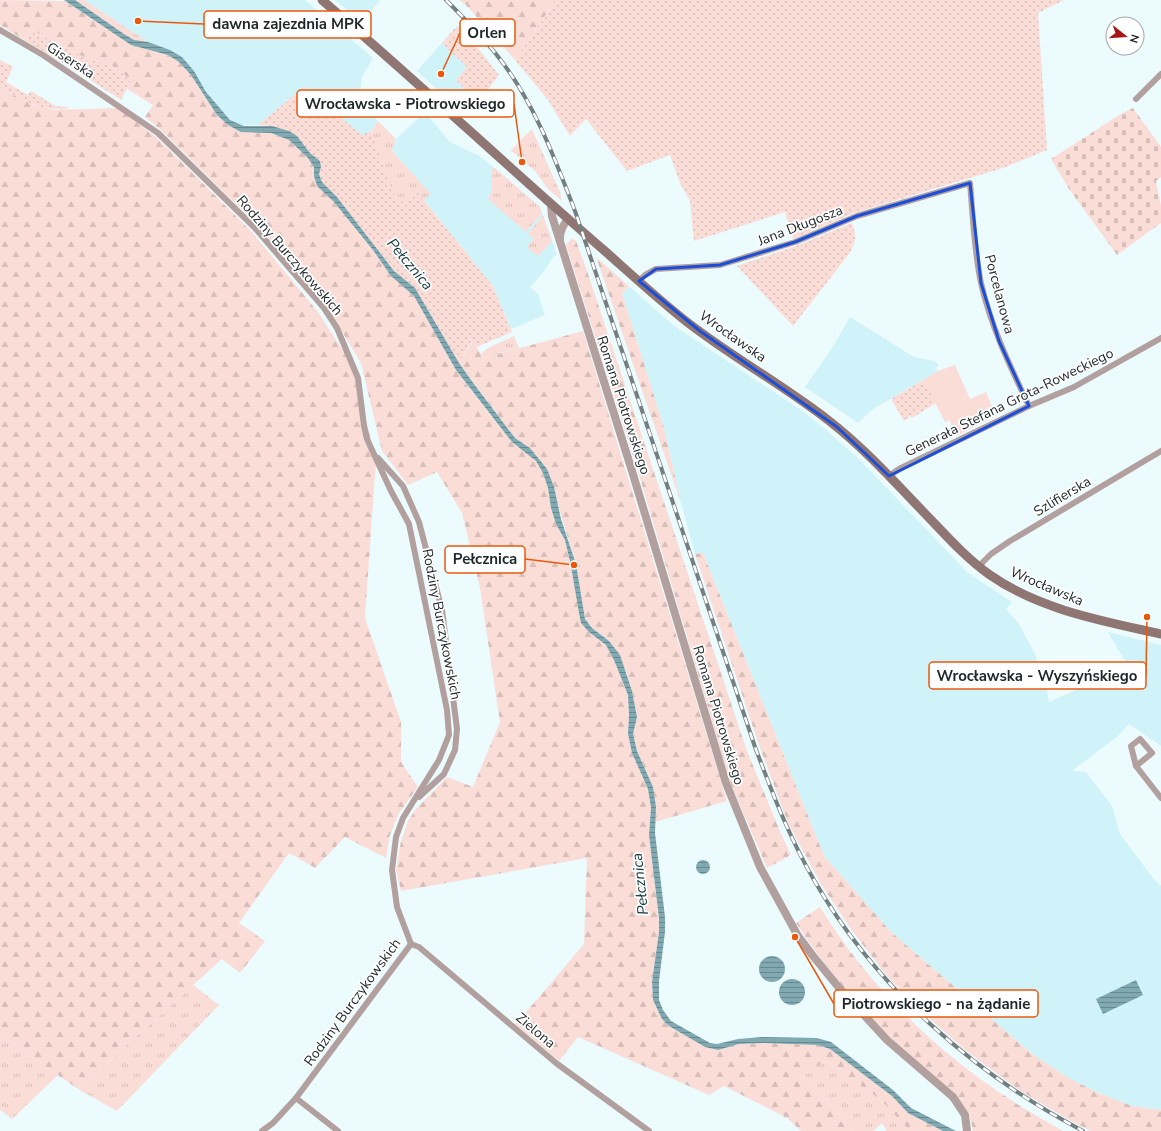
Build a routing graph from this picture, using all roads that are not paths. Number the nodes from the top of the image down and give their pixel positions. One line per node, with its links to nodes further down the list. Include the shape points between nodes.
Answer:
1 (322, 0): 7 (main road, Wrocławska)
2 (0, 30): 5 (street, Giserska, via 43,55)
3 (1161, 74): 4 (street)
4 (1136, 100)
5 (128, 112): 14 (street, Rodziny Burczykowskich, via 158,133 254,227 324,308 337,328 358,378 364,426)
6 (970, 183): 10 (street, Jana Długosza, via 857,216 795,242 720,265 656,269); 12 (street, Porcelanowa, via 975,247 981,283 999,341)
7 (551, 204): 8 (main road, Wrocławska); 9 (street, Romana Piotrowskiego)
8 (568, 219): 9 (street, Romana Piotrowskiego, via 560,232); 10 (main road, Wrocławska)
9 (560, 243): 23 (street, Romana Piotrowskiego, via 726,783 760,867 798,936 813,956 887,1040 953,1097 965,1115)
10 (639, 282): 15 (main road, Wrocławska, via 700,331 828,420)
11 (1161, 338): 12 (street, Generała Stefana Grota-Roweckiego, via 1074,387)
12 (1029, 406): 15 (street, Generała Stefana Grota-Roweckiego)
13 (1161, 451): 16 (street, Szlifierska, via 1010,541)
14 (373, 452): 20 (street, Rodziny Burczykowskich, via 410,524 447,710 449,734 439,760); 20 (street, Rodziny Burczykowskich, via 403,486 419,522 442,610 456,729 455,750 444,774)
15 (889, 476): 16 (main road, Wrocławska)
16 (979, 566): 17 (main road, Wrocławska, via 1013,589 1051,606 1090,618)
17 (1161, 634)
18 (1136, 766): 19 (street)
19 (1161, 798)
20 (414, 802): 21 (street, Rodziny Burczykowskich, via 403,818 396,837 392,870 398,907)
21 (411, 944): 22 (street, Rodziny Burczykowskich); 26 (street, Zielona, via 419,947 556,1063)
22 (296, 1098): 24 (street, Rodziny Burczykowskich); 25 (street)
23 (967, 1128)
24 (262, 1131)
25 (338, 1131)
26 (649, 1131)

